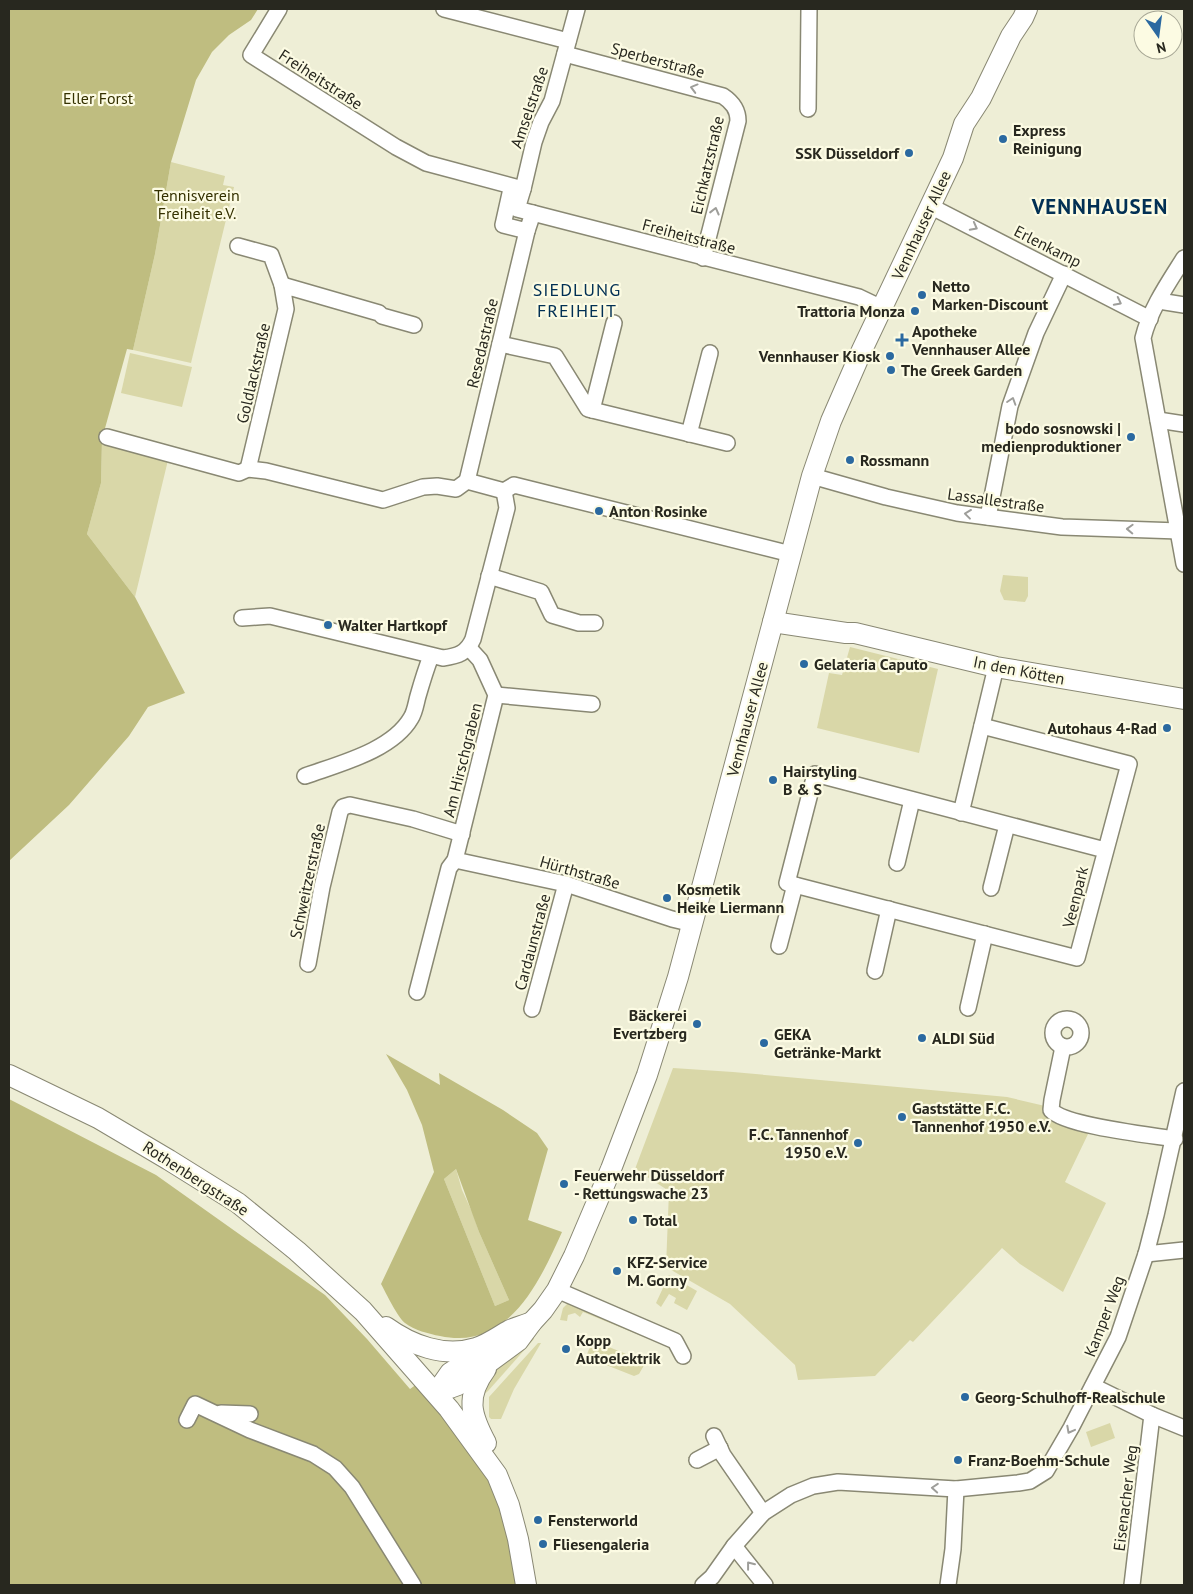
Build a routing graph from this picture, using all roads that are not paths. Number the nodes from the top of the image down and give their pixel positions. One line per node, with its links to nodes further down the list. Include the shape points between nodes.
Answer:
1 (279, 9): 11 (street, Freiheitstraße, via 251,55 426,163)
2 (444, 9): 8 (street, Sperberstraße)
3 (576, 9): 8 (street, Amselstraße)
4 (809, 9): 10 (street)
5 (1017, 9): 7 (main road, Vennhauser Allee)
6 (1027, 9): 7 (main road, Vennhauser Allee)
7 (1010, 36): 12 (main road, Vennhauser Allee, via 981,98 964,124)
8 (566, 47): 9 (street, Sperberstraße, one-way to 8, via 723,96); 11 (street, Amselstraße, via 552,101)
9 (736, 109): 16 (street, Eichkatzstraße, one-way to 9, via 738,121)
10 (808, 109)
11 (517, 187): 13 (street, Freiheitstraße, via 517,209); 14 (street, via 503,225)
12 (930, 206): 18 (street, Erlenkamp, one-way to 18); 22 (main road, Vennhauser Allee)
13 (533, 213): 14 (street, Resedastraße); 16 (street, Freiheitstraße)
14 (527, 231): 26 (street, Resedastraße)
15 (238, 246): 19 (street, Goldlackstraße, via 272,255)
16 (703, 258): 22 (street, Freiheitstraße, via 859,297)
17 (1184, 258): 20 (street)
18 (1064, 274): 23 (street, Erlenkamp, one-way to 23); 39 (street, one-way to 18, via 1010,406 1036,333)
19 (282, 285): 25 (street); 34 (street, Goldlackstraße, via 286,309)
20 (1159, 301): 21 (street); 23 (street)
21 (1184, 305)
22 (882, 308): 35 (main road, Vennhauser Allee, via 831,421)
23 (1150, 319): 29 (street, via 1143,338)
24 (614, 323): 28 (street)
25 (414, 325)
26 (500, 344): 28 (street, via 555,356 588,409); 36 (street, Resedastraße)
27 (710, 353): 31 (street)
28 (592, 410): 31 (street)
29 (1158, 420): 30 (street); 37 (street)
30 (1184, 424)
31 (689, 434): 33 (street)
32 (107, 436): 34 (street, via 239,473)
33 (727, 443)
34 (248, 469): 36 (street, via 383,500 423,487 456,489)
35 (812, 476): 39 (street, Lassallestraße, one-way to 35, via 886,497); 41 (main road, Vennhauser Allee)
36 (467, 482): 38 (street)
37 (1177, 483): 40 (street)
38 (504, 491): 41 (street, via 514,485); 43 (street, via 507,508)
39 (988, 517): 40 (street, Lassallestraße, one-way to 39, via 1062,527)
40 (1178, 531): 42 (street)
41 (791, 554): 44 (main road, Vennhauser Allee)
42 (1184, 564)
43 (489, 576): 46 (street, via 541,592 552,615 579,623); 47 (street)
44 (775, 615): 49 (main road, In den Kötten, via 849,626 855,633); 66 (main road, Vennhauser Allee)
45 (242, 618): 48 (street, via 270,616)
46 (595, 623)
47 (469, 648): 48 (street, via 456,656); 50 (street, Am Hirschgraben, via 480,660)
48 (431, 656): 54 (street, via 412,718 401,730 372,750)
49 (996, 667): 51 (main road, In den Kötten); 53 (street)
50 (496, 695): 52 (street, Am Hirschgraben); 58 (street, Am Hirschgraben)
51 (1184, 699)
52 (592, 704)
53 (982, 726): 56 (street); 59 (street, via 1129,764)
54 (305, 776)
55 (912, 800): 56 (street, Veenpark); 61 (street); 63 (street, Veenpark, via 815,774 787,883)
56 (961, 813): 57 (street, Veenpark)
57 (1007, 824): 59 (street, Veenpark); 64 (street)
58 (462, 834): 60 (street, Am Hirschgraben); 69 (street, Schweitzerstraße, via 413,819 350,805 343,807 322,887)
59 (1105, 850): 67 (street, Veenpark, via 1077,958)
60 (455, 860): 62 (street, Hürthstraße); 71 (street, Am Hirschgraben, via 449,868)
61 (897, 863)
62 (566, 884): 66 (street, Hürthstraße); 73 (street, Cardaunstraße)
63 (795, 885): 65 (street, Veenpark); 68 (street, Veenpark)
64 (992, 888)
65 (889, 909): 67 (street, Veenpark); 70 (street)
66 (693, 924): 80 (main road, Vennhauser Allee, via 630,1122)
67 (985, 934): 72 (street)
68 (779, 946)
69 (308, 964)
70 (875, 971)
71 (417, 992)
72 (968, 1008)
73 (532, 1009)
74 (1063, 1047): 77 (street, via 1052,1100 1051,1110 1056,1115 1073,1122)
75 (9, 1075): 81 (main road, Rothenbergstraße, via 98,1118 238,1202)
76 (1184, 1091): 77 (street, Kamper Weg)
77 (1174, 1139): 79 (street, Kamper Weg)
78 (1184, 1250): 79 (street)
79 (1146, 1254): 86 (street, Kamper Weg, via 1118,1337)
80 (557, 1290): 82 (main road, Vennhauser Allee); 84 (street, via 675,1341)
81 (363, 1310): 83 (main road, Rothenbergstraße, via 406,1340); 87 (main road, Rothenbergstraße)
82 (532, 1322): 83 (main road, Vennhauser Allee, via 476,1348); 85 (main road, Vennhauser Allee, via 518,1341); 87 (main road, Vennhauser Allee, via 450,1373)
83 (434, 1349)
84 (683, 1356)
85 (495, 1358): 87 (main road, Vennhauser Allee, via 458,1385); 94 (main road, via 475,1385 472,1398 473,1416 491,1452)
86 (1092, 1386): 90 (street); 95 (street, Kamper Weg, one-way to 95, via 1046,1472 1018,1484)
87 (436, 1393): 94 (main road, Rothenbergstraße)
88 (214, 1413): 89 (street); 91 (street, via 195,1404); 98 (street, via 312,1454 335,1468 352,1487)
89 (250, 1414)
90 (1152, 1415): 92 (street); 103 (street, Eisenacher Weg)
91 (187, 1420)
92 (1184, 1428)
93 (697, 1460): 96 (street, via 717,1442)
94 (490, 1464): 99 (main road, via 509,1505)
95 (956, 1490): 96 (street, Kamper Weg, one-way to 96, via 825,1483 791,1495); 102 (street)
96 (763, 1513): 97 (street, Kamper Weg)
97 (734, 1546): 100 (street, Kamper Weg); 101 (street, one-way to 97)
98 (413, 1585)
99 (526, 1585)
100 (703, 1585)
101 (766, 1585)
102 (948, 1585)
103 (1132, 1585)

